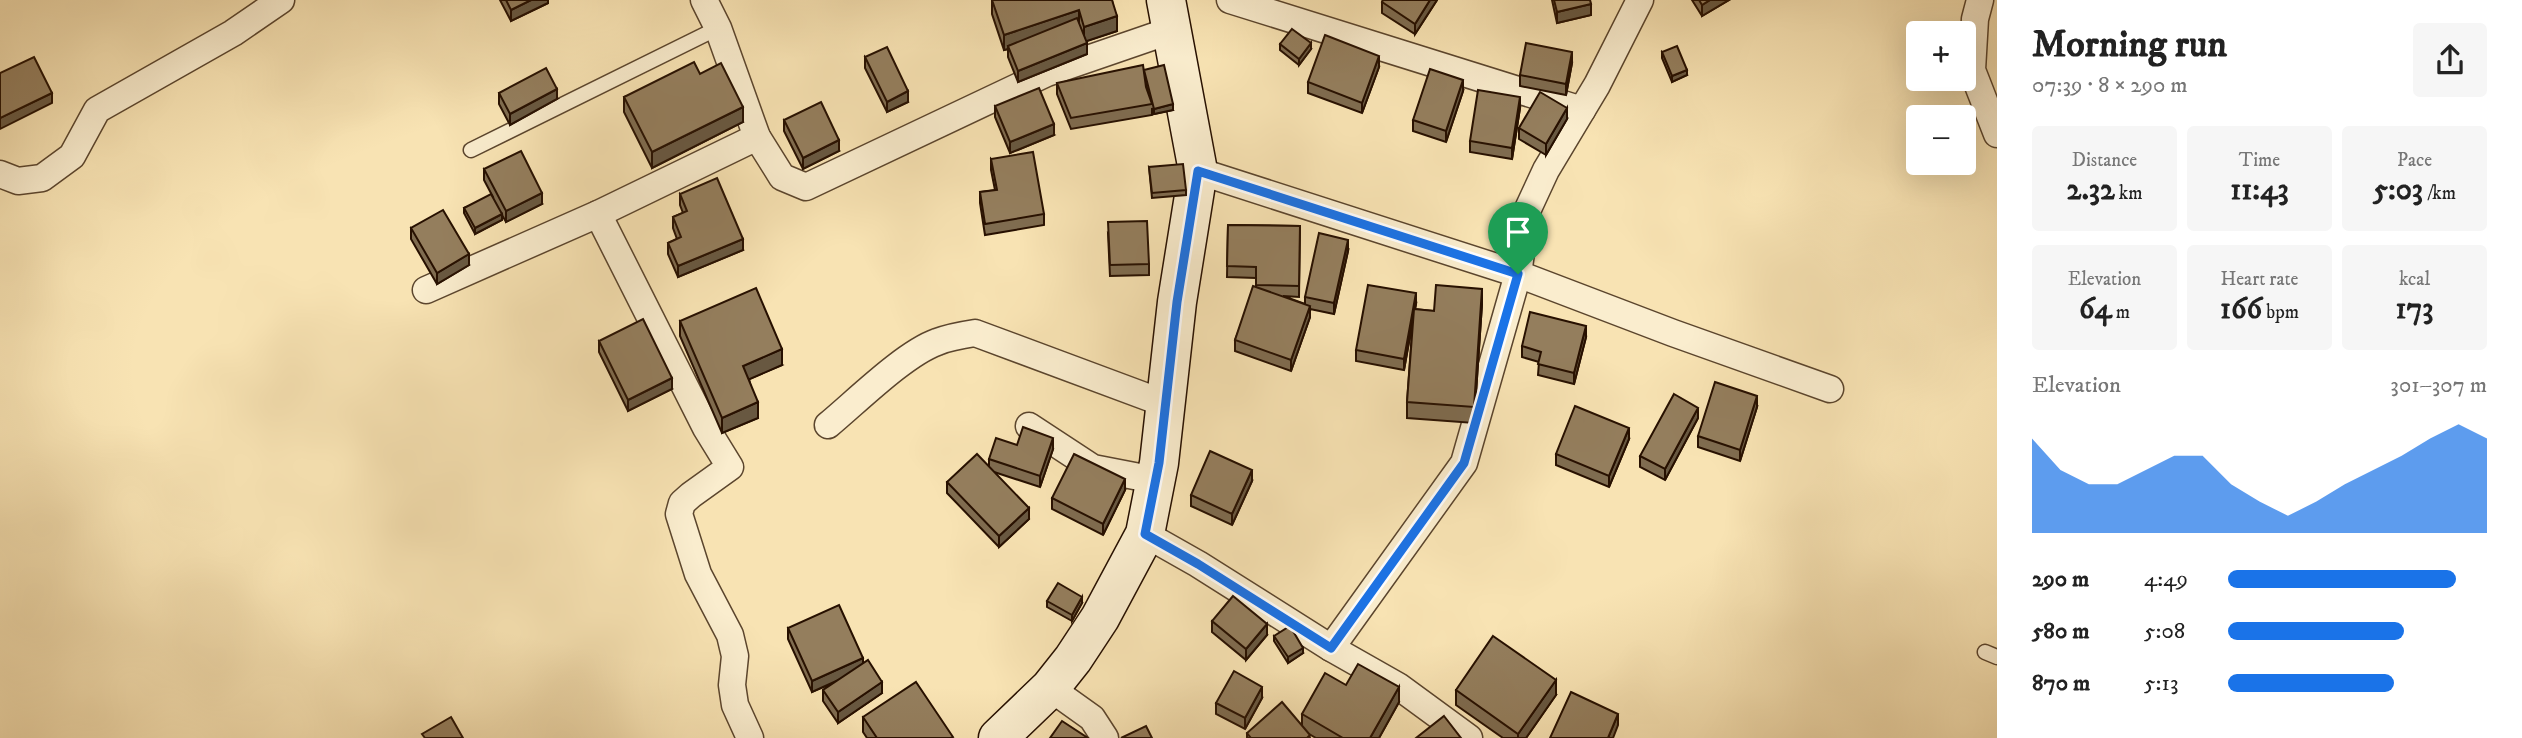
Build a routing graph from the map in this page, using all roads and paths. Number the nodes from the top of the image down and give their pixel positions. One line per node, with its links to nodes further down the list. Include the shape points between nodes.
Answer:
1 (281, 0): 13 (street, via 233,33 97,110 72,156 42,178 18,181)
2 (704, 0): 7 (street)
3 (1230, 0): 8 (street)
4 (1640, 0): 8 (street)
5 (1980, 0): 9 (street, via 1972,70)
6 (1169, 15): 10 (street, via 806,187 782,177); 12 (main road)
7 (718, 28): 10 (street); 11 (lane)
8 (1583, 110): 15 (street, via 1527,211)
9 (1997, 134)
10 (757, 137): 14 (street)
11 (471, 150)
12 (1198, 171): 15 (street); 18 (main road)
13 (0, 174)
14 (598, 214): 16 (street); 25 (street, via 730,467 682,503 679,514 698,573 730,635 735,705)
15 (1518, 274): 17 (street); 23 (street, via 1464,463)
16 (426, 290)
17 (1830, 389)
18 (1166, 404): 19 (street, via 975,333 950,337 909,358); 21 (main road)
19 (828, 425)
20 (1029, 426): 21 (street, via 1093,468)
21 (1155, 480): 22 (main road)
22 (1145, 534): 23 (street); 24 (main road, via 1100,618)
23 (1331, 648): 28 (street, via 1398,686)
24 (1050, 688): 26 (main road); 27 (street, via 1092,718)
25 (750, 738)
26 (998, 738)
27 (1105, 738)
28 (1469, 738)

